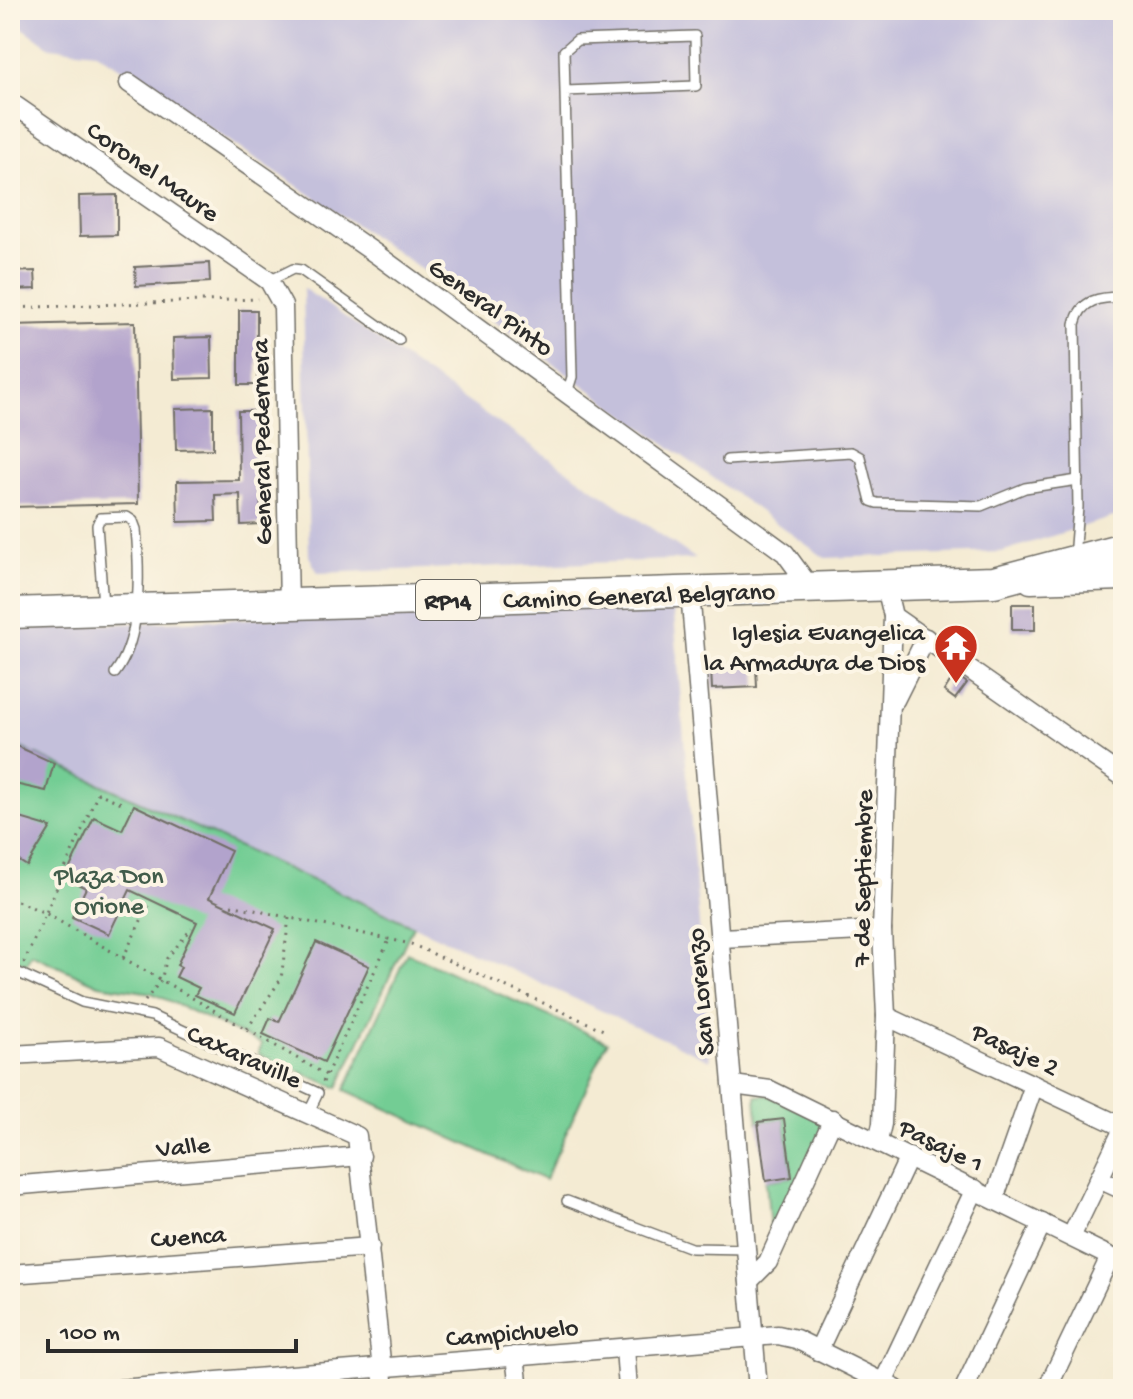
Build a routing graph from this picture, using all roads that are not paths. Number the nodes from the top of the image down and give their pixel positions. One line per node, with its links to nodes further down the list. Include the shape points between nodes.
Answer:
1 (129, 83): 7 (street, General Pinto)
2 (565, 91): 2 (lane, via 564,51 571,42 695,36 696,86); 7 (lane, via 572,377)
3 (10, 102): 4 (street, Coronel Maure)
4 (267, 290): 6 (lane, via 293,269 301,270); 17 (street, General Pedernera, via 283,306)
5 (1123, 297): 9 (lane, via 1097,298 1076,318)
6 (399, 340)
7 (567, 393): 14 (street, General Pinto, via 785,553)
8 (727, 460): 9 (lane, via 851,452 860,457 871,501 877,503 981,506 1025,488)
9 (1078, 480): 11 (lane)
10 (1123, 548): 11 (main road, RP14)
11 (1074, 561): 13 (main road, RP14)
12 (1123, 577): 13 (street, Camino General Belgrano)
13 (994, 582): 16 (main road, Camino General Belgrano / RP14)
14 (810, 587): 15 (main road, Camino General Belgrano / RP14); 16 (main road, Camino General Belgrano / RP14)
15 (690, 592): 17 (main road, Camino General Belgrano / RP14); 26 (street, San Lorenzo)
16 (890, 601): 21 (street); 23 (street, 7 de Septiembre)
17 (289, 606): 18 (main road, Camino General Belgrano / RP14)
18 (134, 610): 19 (main road, Camino General Belgrano / RP14); 19 (lane, via 139,590 136,529 127,517 100,518 97,525); 22 (lane, via 129,656)
19 (103, 611): 20 (main road, Camino General Belgrano / RP14)
20 (10, 613)
21 (926, 638): 23 (street); 24 (street)
22 (115, 673)
23 (892, 706): 25 (street, 7 de Septiembre)
24 (1123, 777)
25 (882, 930): 26 (street); 28 (street, 7 de Septiembre)
26 (721, 938): 30 (street, San Lorenzo)
27 (14, 971): 32 (lane, via 82,1002 152,1016 318,1093)
28 (886, 1016): 31 (street, Pasaje 2); 35 (street, 7 de Septiembre)
29 (10, 1055): 32 (street, Caxaraville, via 159,1047)
30 (733, 1085): 33 (street, Pasaje 1, via 770,1090); 47 (street, San Lorenzo)
31 (1034, 1085): 34 (street, Pasaje 2); 42 (street)
32 (309, 1112): 36 (street, Caxaraville, via 357,1136)
33 (833, 1119): 35 (street, Pasaje 1); 50 (street, via 768,1262)
34 (1123, 1128): 38 (street)
35 (878, 1141): 37 (street, Pasaje 1)
36 (361, 1156): 39 (street, Valle); 46 (street)
37 (909, 1157): 40 (street, Pasaje 1); 53 (street)
38 (1099, 1179): 41 (street); 45 (street)
39 (10, 1186)
40 (975, 1189): 42 (street, Pasaje 1); 56 (street)
41 (1123, 1190)
42 (994, 1199): 44 (street, Pasaje 1)
43 (567, 1201): 47 (lane, via 691,1248)
44 (1042, 1223): 45 (street, Pasaje 1); 62 (street)
45 (1071, 1237): 48 (street, Pasaje 1)
46 (370, 1247): 49 (street, Cuenca); 55 (street)
47 (747, 1249): 50 (street, San Lorenzo)
48 (1116, 1260): 63 (street)
49 (10, 1274)
50 (749, 1281): 51 (street, San Lorenzo)
51 (754, 1336): 52 (street, Campichuelo); 53 (street, Campichuelo, via 787,1335); 61 (street, San Lorenzo)
52 (625, 1348): 54 (street, Campichuelo); 60 (street)
53 (818, 1351): 56 (street, Campichuelo)
54 (515, 1356): 55 (street, Campichuelo); 59 (street)
55 (383, 1368): 57 (street, Campichuelo); 58 (street)
56 (890, 1386)
57 (120, 1389)
58 (384, 1389)
59 (519, 1389)
60 (628, 1389)
61 (758, 1389)
62 (964, 1389)
63 (1047, 1389)

